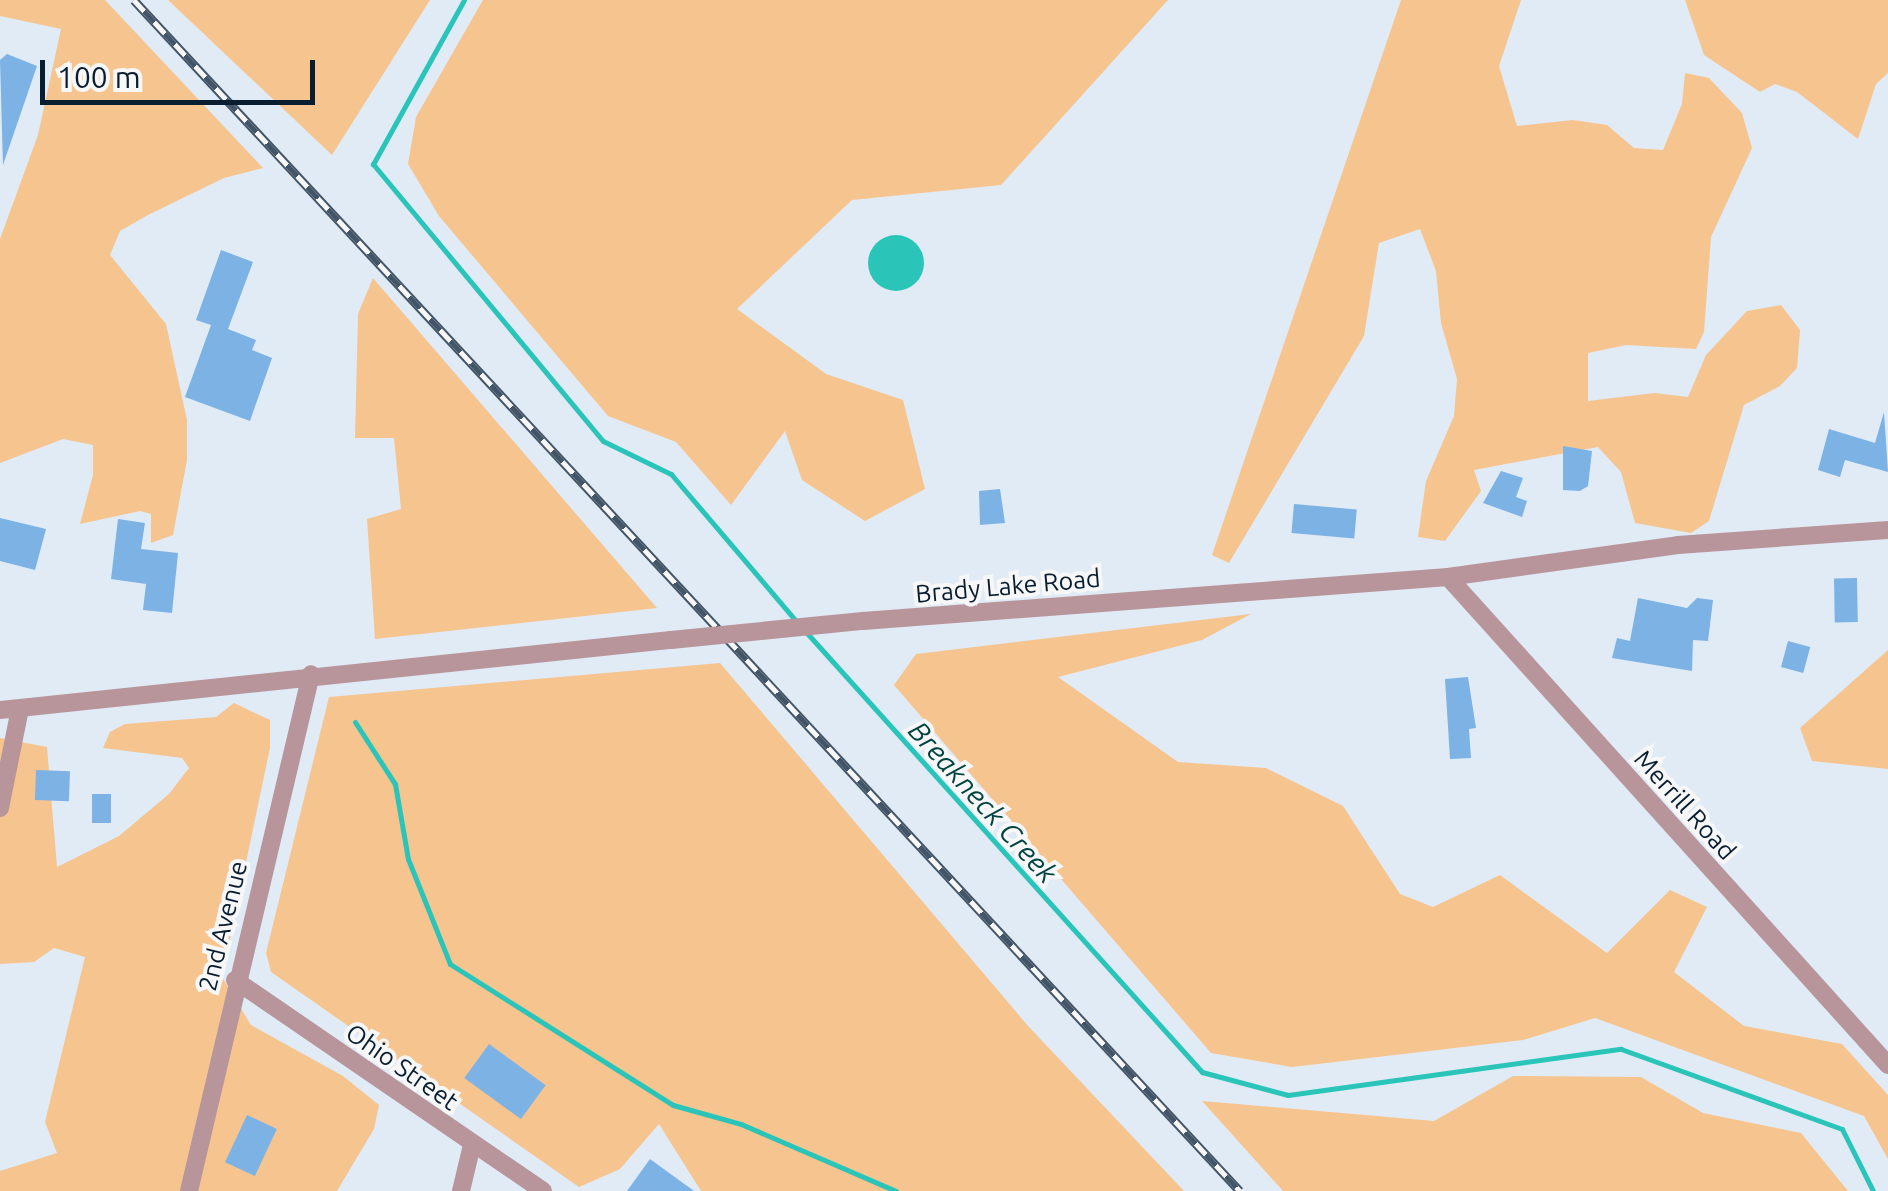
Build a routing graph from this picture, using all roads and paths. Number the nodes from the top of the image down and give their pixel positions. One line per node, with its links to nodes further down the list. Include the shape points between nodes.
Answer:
1 (1888, 530): 2 (street, Brady Lake Road, via 1678,545)
2 (1448, 577): 3 (street, Brady Lake Road, bridge, via 863,621); 8 (street, Merrill Road)
3 (311, 674): 4 (street, Brady Lake Road); 7 (street, 2nd Avenue)
4 (20, 708): 5 (street, Brady Lake Road); 6 (street)
5 (0, 710)
6 (0, 808)
7 (235, 980): 9 (street, Ohio Street); 10 (street, 2nd Avenue)
8 (1888, 1064)
9 (472, 1145): 11 (street); 12 (street, Ohio Street)
10 (189, 1191)
11 (461, 1191)
12 (542, 1191)

